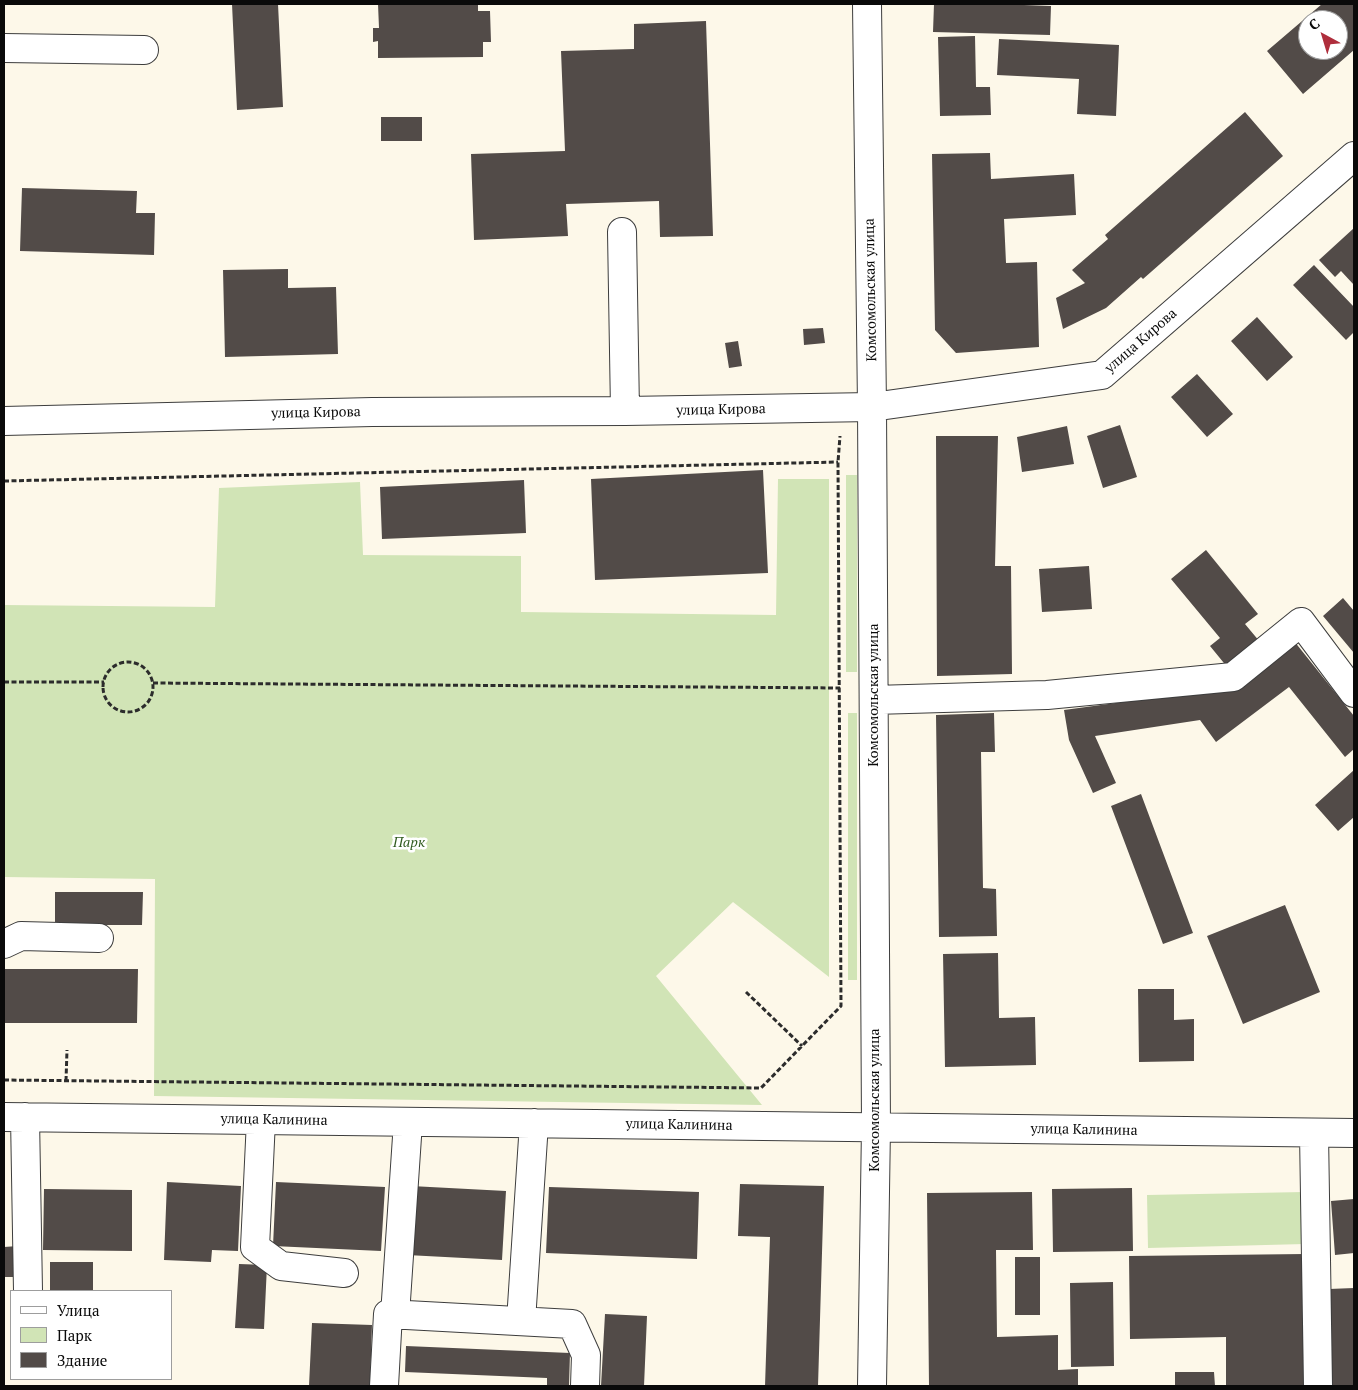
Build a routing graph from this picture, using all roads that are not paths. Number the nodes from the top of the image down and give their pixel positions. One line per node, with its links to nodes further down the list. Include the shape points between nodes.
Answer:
1 (867, 4): 6 (street, Комсомольская улица)
2 (4, 48): 3 (street)
3 (144, 50)
4 (1354, 156): 6 (street, улица Кирова, via 1102,375)
5 (622, 232): 7 (street)
6 (872, 407): 7 (street, улица Кирова); 10 (street, Комсомольская улица)
7 (625, 411): 8 (street, улица Кирова, via 372,412)
8 (4, 421)
9 (1354, 693): 10 (street, via 1301,622 1233,677 1047,696)
10 (874, 700): 17 (street, Комсомольская улица)
11 (99, 938): 12 (street, via 21,936)
12 (4, 944)
13 (14, 1117): 14 (street, улица Калинина); 21 (street)
14 (261, 1120): 15 (street, улица Калинина); 20 (street, via 255,1247 280,1266)
15 (408, 1122): 16 (street, улица Калинина); 22 (street)
16 (534, 1123): 17 (street, улица Калинина); 23 (street)
17 (876, 1127): 18 (street, улица Калинина); 26 (street, Комсомольская улица)
18 (1314, 1133): 19 (street, улица Калинина); 27 (street)
19 (1354, 1133)
20 (344, 1273)
21 (28, 1290)
22 (395, 1315): 23 (street); 24 (street, via 388,1314)
23 (520, 1321): 25 (street, via 572,1324 586,1355)
24 (384, 1386)
25 (586, 1386)
26 (872, 1386)
27 (1318, 1386)

